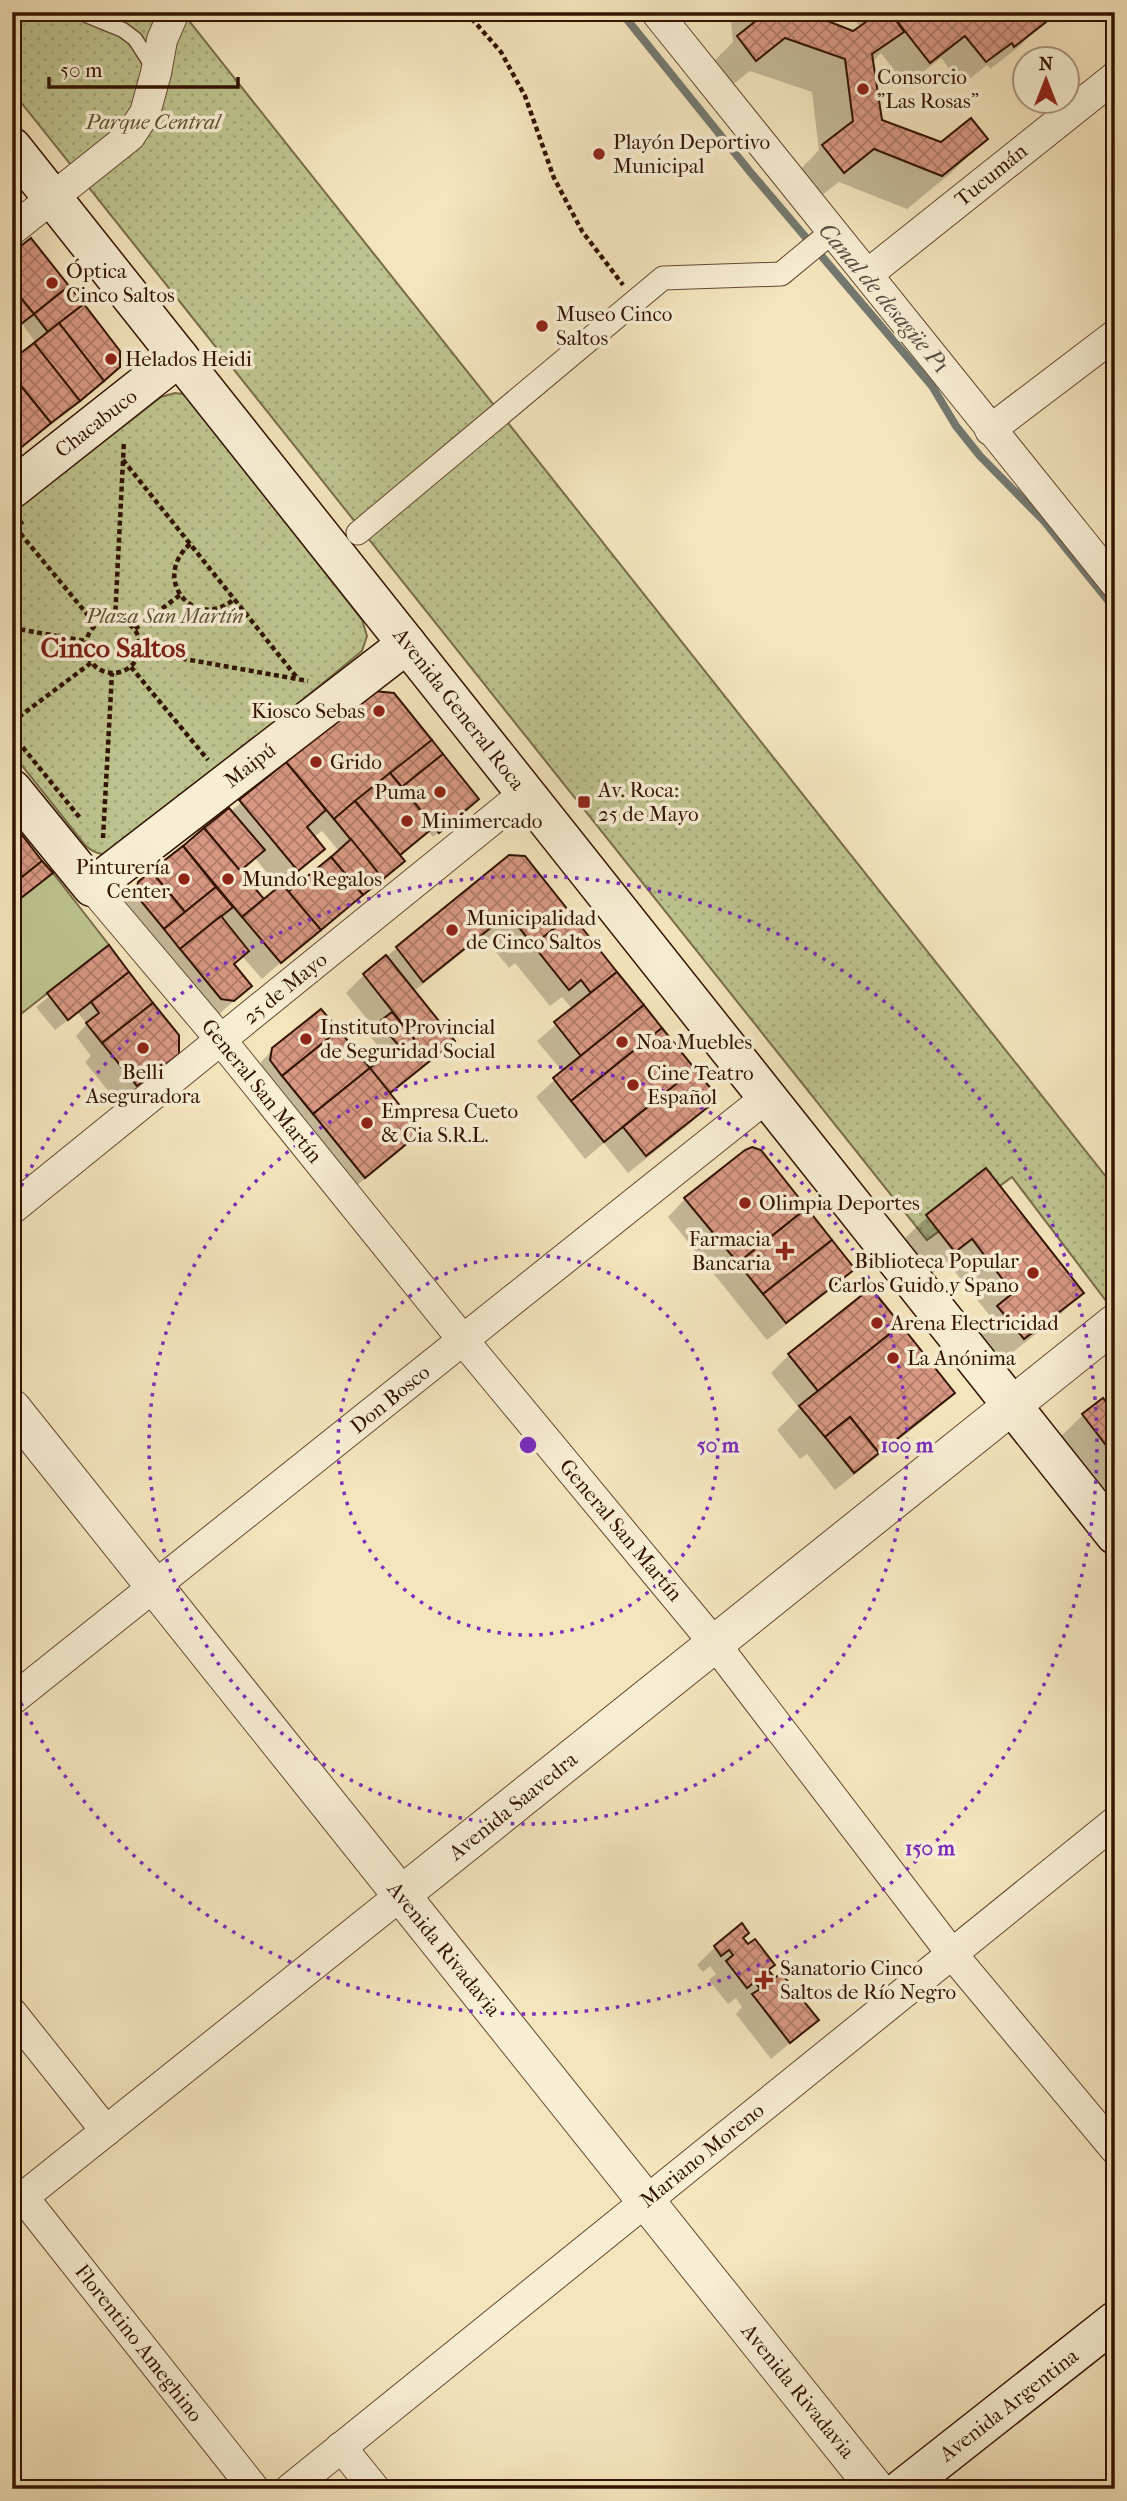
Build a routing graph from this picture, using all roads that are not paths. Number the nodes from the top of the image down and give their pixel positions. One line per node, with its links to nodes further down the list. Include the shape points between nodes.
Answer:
1 (79, 12): 4 (lane, via 135,39)
2 (656, 12): 9 (street)
3 (171, 14): 4 (street)
4 (156, 73): 7 (street, via 145,113 130,136)
5 (1115, 77): 10 (street, Tucumán)
6 (12, 147): 7 (main road, Avenida General Roca)
7 (53, 198): 8 (street); 12 (main road, Avenida General Roca)
8 (12, 230)
9 (829, 234): 10 (street); 15 (street, via 781,274 663,278)
10 (868, 274): 13 (street)
11 (1115, 335): 13 (street)
12 (179, 357): 14 (main road, Chacabuco); 17 (main road, Avenida General Roca)
13 (990, 430): 16 (street)
14 (19, 504)
15 (358, 533)
16 (1115, 583)
17 (407, 644): 19 (main road, Avenida General Roca); 20 (main road, Maipú)
18 (12, 789): 20 (main road, General San Martín)
19 (526, 793): 21 (street, 25 de Mayo); 22 (main road, Avenida General Roca)
20 (92, 887): 21 (street, General San Martín)
21 (221, 1040): 23 (street, 25 de Mayo); 25 (street, General San Martín)
22 (767, 1097): 25 (street, Don Bosco); 26 (main road, Avenida General Roca)
23 (12, 1209)
24 (1115, 1323): 26 (street, Avenida Saavedra)
25 (463, 1340): 29 (street, Don Bosco); 30 (street, General San Martín)
26 (1013, 1406): 28 (main road, Avenida General Roca); 30 (street, Avenida Saavedra)
27 (12, 1408): 29 (street, Avenida Rivadavia)
28 (1115, 1535)
29 (155, 1587): 31 (street, Don Bosco); 33 (street, Avenida Rivadavia)
30 (715, 1644): 33 (street, Avenida Saavedra); 34 (street, General San Martín)
31 (12, 1700)
32 (1115, 1822): 34 (street, Mariano Moreno)
33 (401, 1895): 36 (street, Avenida Saavedra); 38 (street, Avenida Rivadavia)
34 (952, 1954): 37 (street, General San Martín); 38 (street, Mariano Moreno)
35 (12, 2013): 36 (street)
36 (106, 2131): 39 (street, Avenida Saavedra)
37 (1115, 2149)
38 (646, 2201): 41 (street, Mariano Moreno); 45 (street, Avenida Rivadavia)
39 (18, 2202): 42 (street, Florentino Ameghino)
40 (1115, 2320): 46 (main road, Avenida Argentina)
41 (341, 2447): 43 (street, Mariano Moreno); 44 (street)
42 (254, 2489)
43 (290, 2489)
44 (375, 2489)
45 (876, 2489)
46 (902, 2489)

